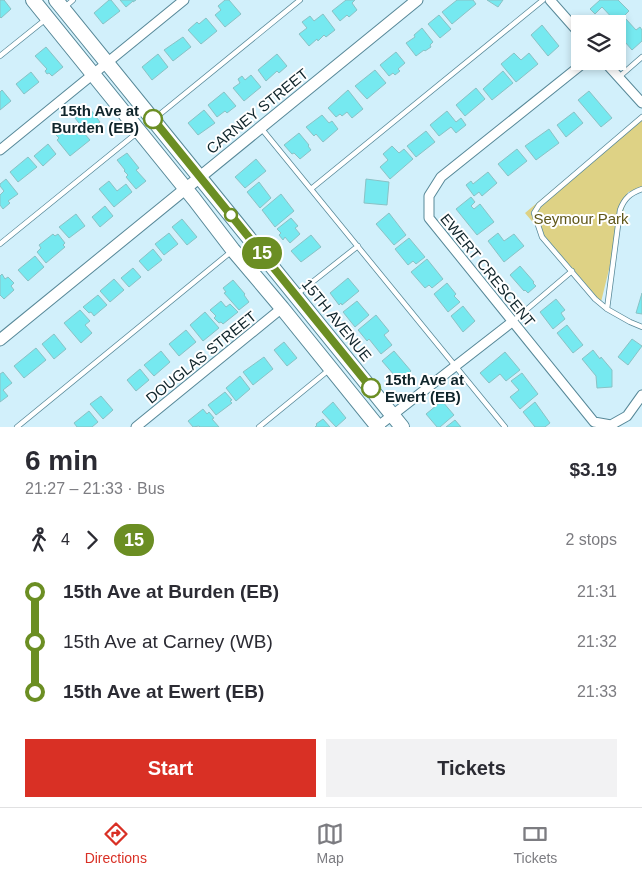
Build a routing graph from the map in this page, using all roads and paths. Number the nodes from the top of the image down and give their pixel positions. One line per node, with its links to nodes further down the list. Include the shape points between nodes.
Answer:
1 (33, 0): 8 (main road)
2 (184, 0): 12 (street)
3 (300, 0): 19 (lane)
4 (417, 0): 20 (street, CARNEY STREET)
5 (543, 0): 25 (lane)
6 (550, 0): 9 (street)
7 (64, 3): 12 (main road, 15TH AVENUE)
8 (47, 18): 10 (lane); 15 (main road)
9 (571, 24)
10 (0, 56)
11 (642, 57): 16 (lane)
12 (108, 63): 15 (street); 19 (main road, 15TH AVENUE)
13 (575, 70): 34 (street, EWERT CRESCENT, via 441,177 429,196 429,218)
14 (612, 70): 16 (street)
15 (93, 75): 21 (main road); 22 (street)
16 (619, 78): 17 (street)
17 (642, 103)
18 (642, 116): 30 (lane, via 539,205 534,214 542,237)
19 (153, 119): 23 (main road, 15TH AVENUE)
20 (260, 127): 23 (street, CARNEY STREET); 25 (lane)
21 (139, 131): 24 (main road); 27 (lane)
22 (0, 150)
23 (200, 177): 24 (street, CARNEY STREET); 31 (main road, 15TH AVENUE)
24 (185, 189): 29 (main road); 36 (street, CARNEY STREET)
25 (311, 189): 28 (lane)
26 (642, 189): 33 (lane, via 624,200 620,210)
27 (0, 244)
28 (358, 246): 31 (lane); 37 (lane)
29 (233, 250): 32 (main road); 41 (lane)
30 (572, 271): 33 (lane); 34 (lane)
31 (296, 295): 40 (main road, 15TH AVENUE)
32 (282, 308): 38 (main road); 42 (street, DOUGLAS STREET)
33 (607, 309): 35 (lane)
34 (512, 322): 37 (street); 39 (street, EWERT CRESCENT, via 594,422 611,425 627,416)
35 (642, 327)
36 (0, 340)
37 (456, 366): 40 (street); 46 (lane)
38 (331, 368): 43 (lane); 44 (main road)
39 (642, 395)
40 (392, 414): 44 (street); 45 (main road, 15TH AVENUE)
41 (17, 427)
42 (136, 427)
43 (259, 427)
44 (377, 427)
45 (402, 427)
46 (505, 427)

